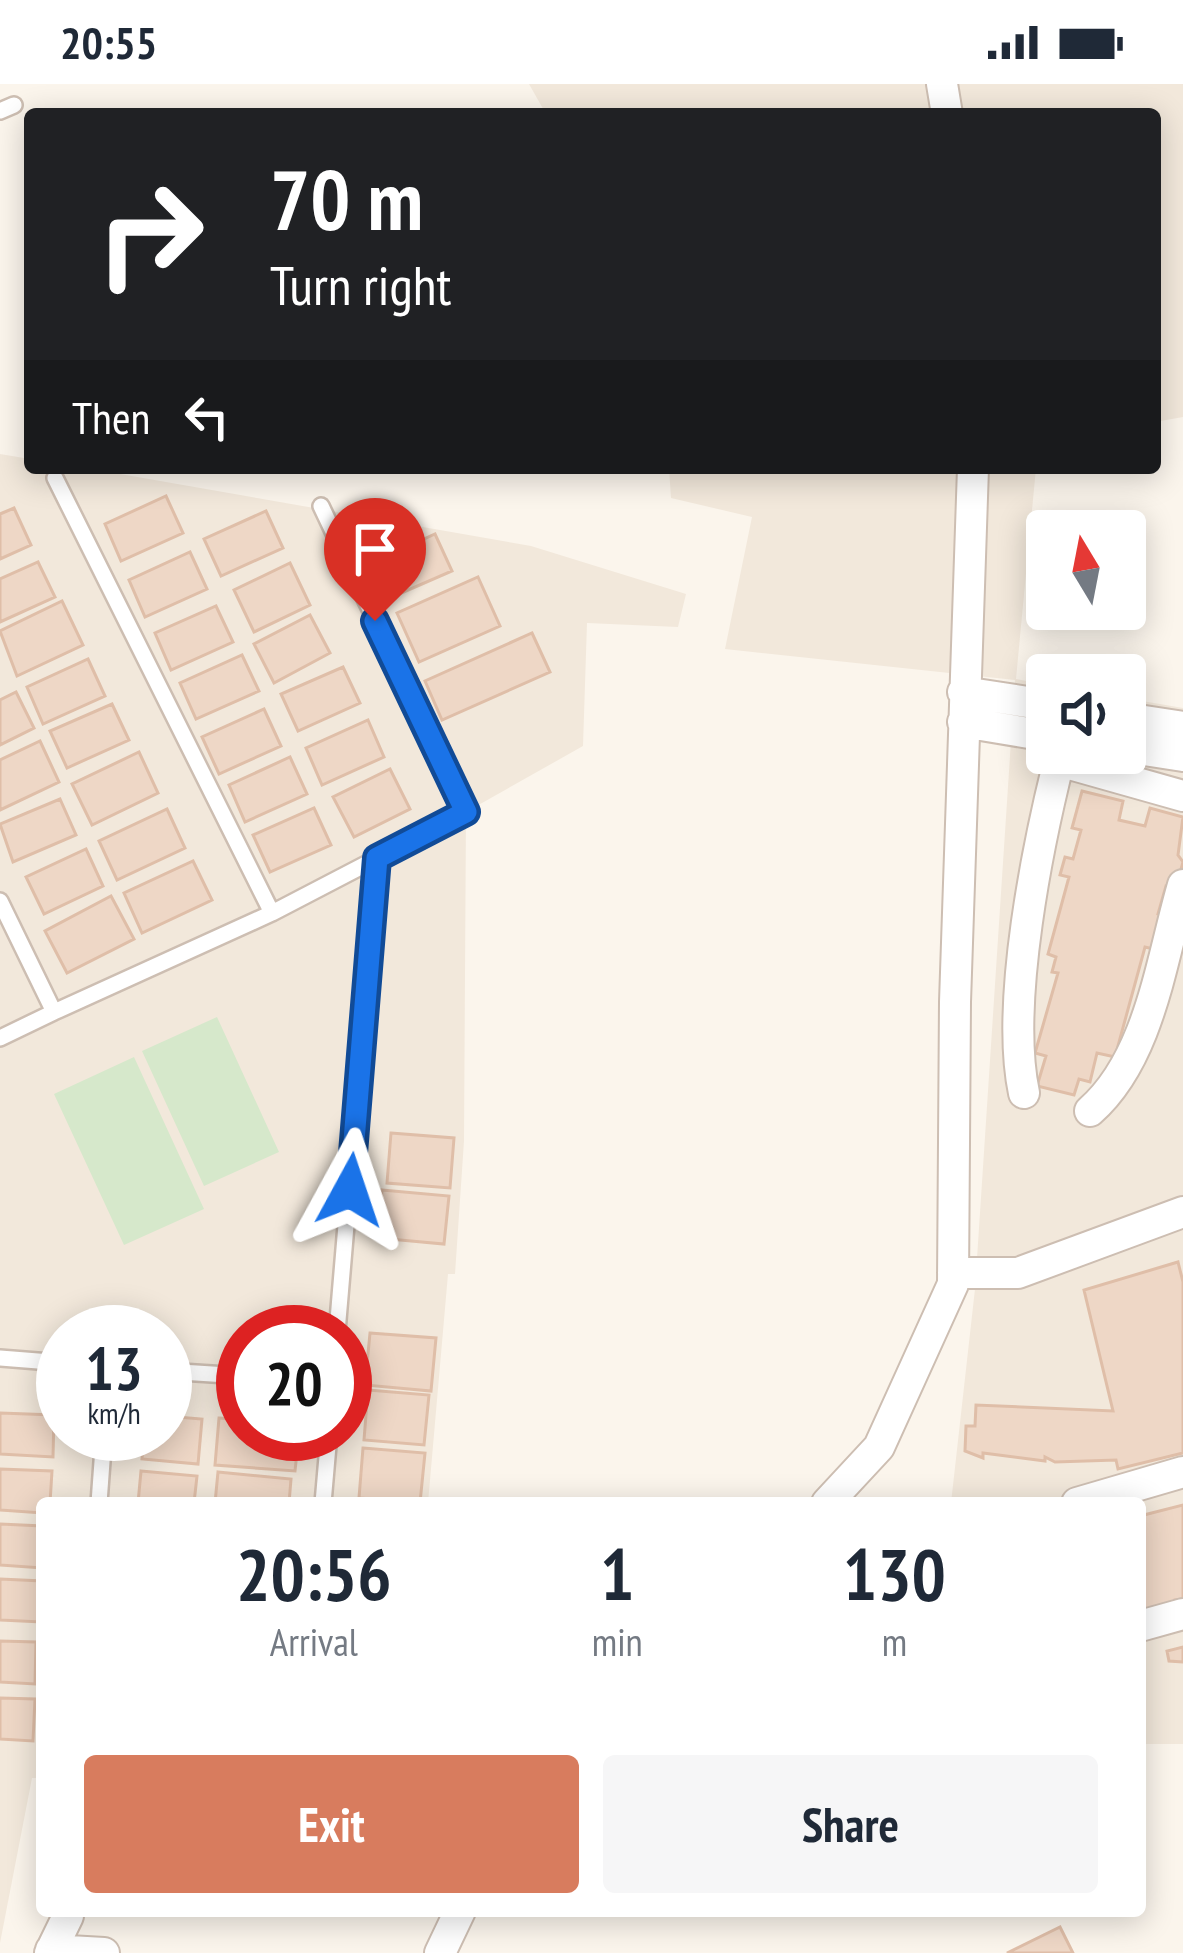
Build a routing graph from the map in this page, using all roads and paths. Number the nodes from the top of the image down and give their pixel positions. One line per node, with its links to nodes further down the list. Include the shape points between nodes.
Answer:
1 (974, 474): 5 (street)
2 (55, 478): 17 (lane)
3 (321, 506): 14 (lane, via 466,812)
4 (1026, 706): 5 (street)
5 (963, 707): 8 (street); 23 (street)
6 (1146, 721): 7 (street)
7 (1183, 727)
8 (1026, 736)
9 (1146, 750): 10 (street)
10 (1183, 755)
11 (1052, 774): 20 (street, via 1032,884 1017,1059)
12 (1122, 774): 13 (street)
13 (1183, 796)
14 (377, 858): 17 (lane); 24 (lane)
15 (1183, 885): 21 (street, via 1131,1060 1117,1087)
16 (0, 901): 18 (lane)
17 (272, 914): 18 (lane)
18 (54, 1012): 19 (lane)
19 (0, 1037)
20 (1024, 1093)
21 (1090, 1111)
22 (1183, 1212): 23 (street, via 1018,1274)
23 (953, 1273): 32 (street, via 879,1447)
24 (339, 1305)
25 (0, 1358): 26 (lane)
26 (36, 1361)
27 (102, 1461): 30 (lane)
28 (327, 1461): 31 (lane)
29 (1183, 1472): 33 (street)
30 (99, 1497)
31 (324, 1497)
32 (844, 1497)
33 (1098, 1497)
34 (1183, 1614): 35 (street)
35 (1146, 1624)
36 (68, 1917): 38 (street)
37 (457, 1917): 40 (street)
38 (50, 1952): 39 (street)
39 (104, 1953)
40 (440, 1953)

